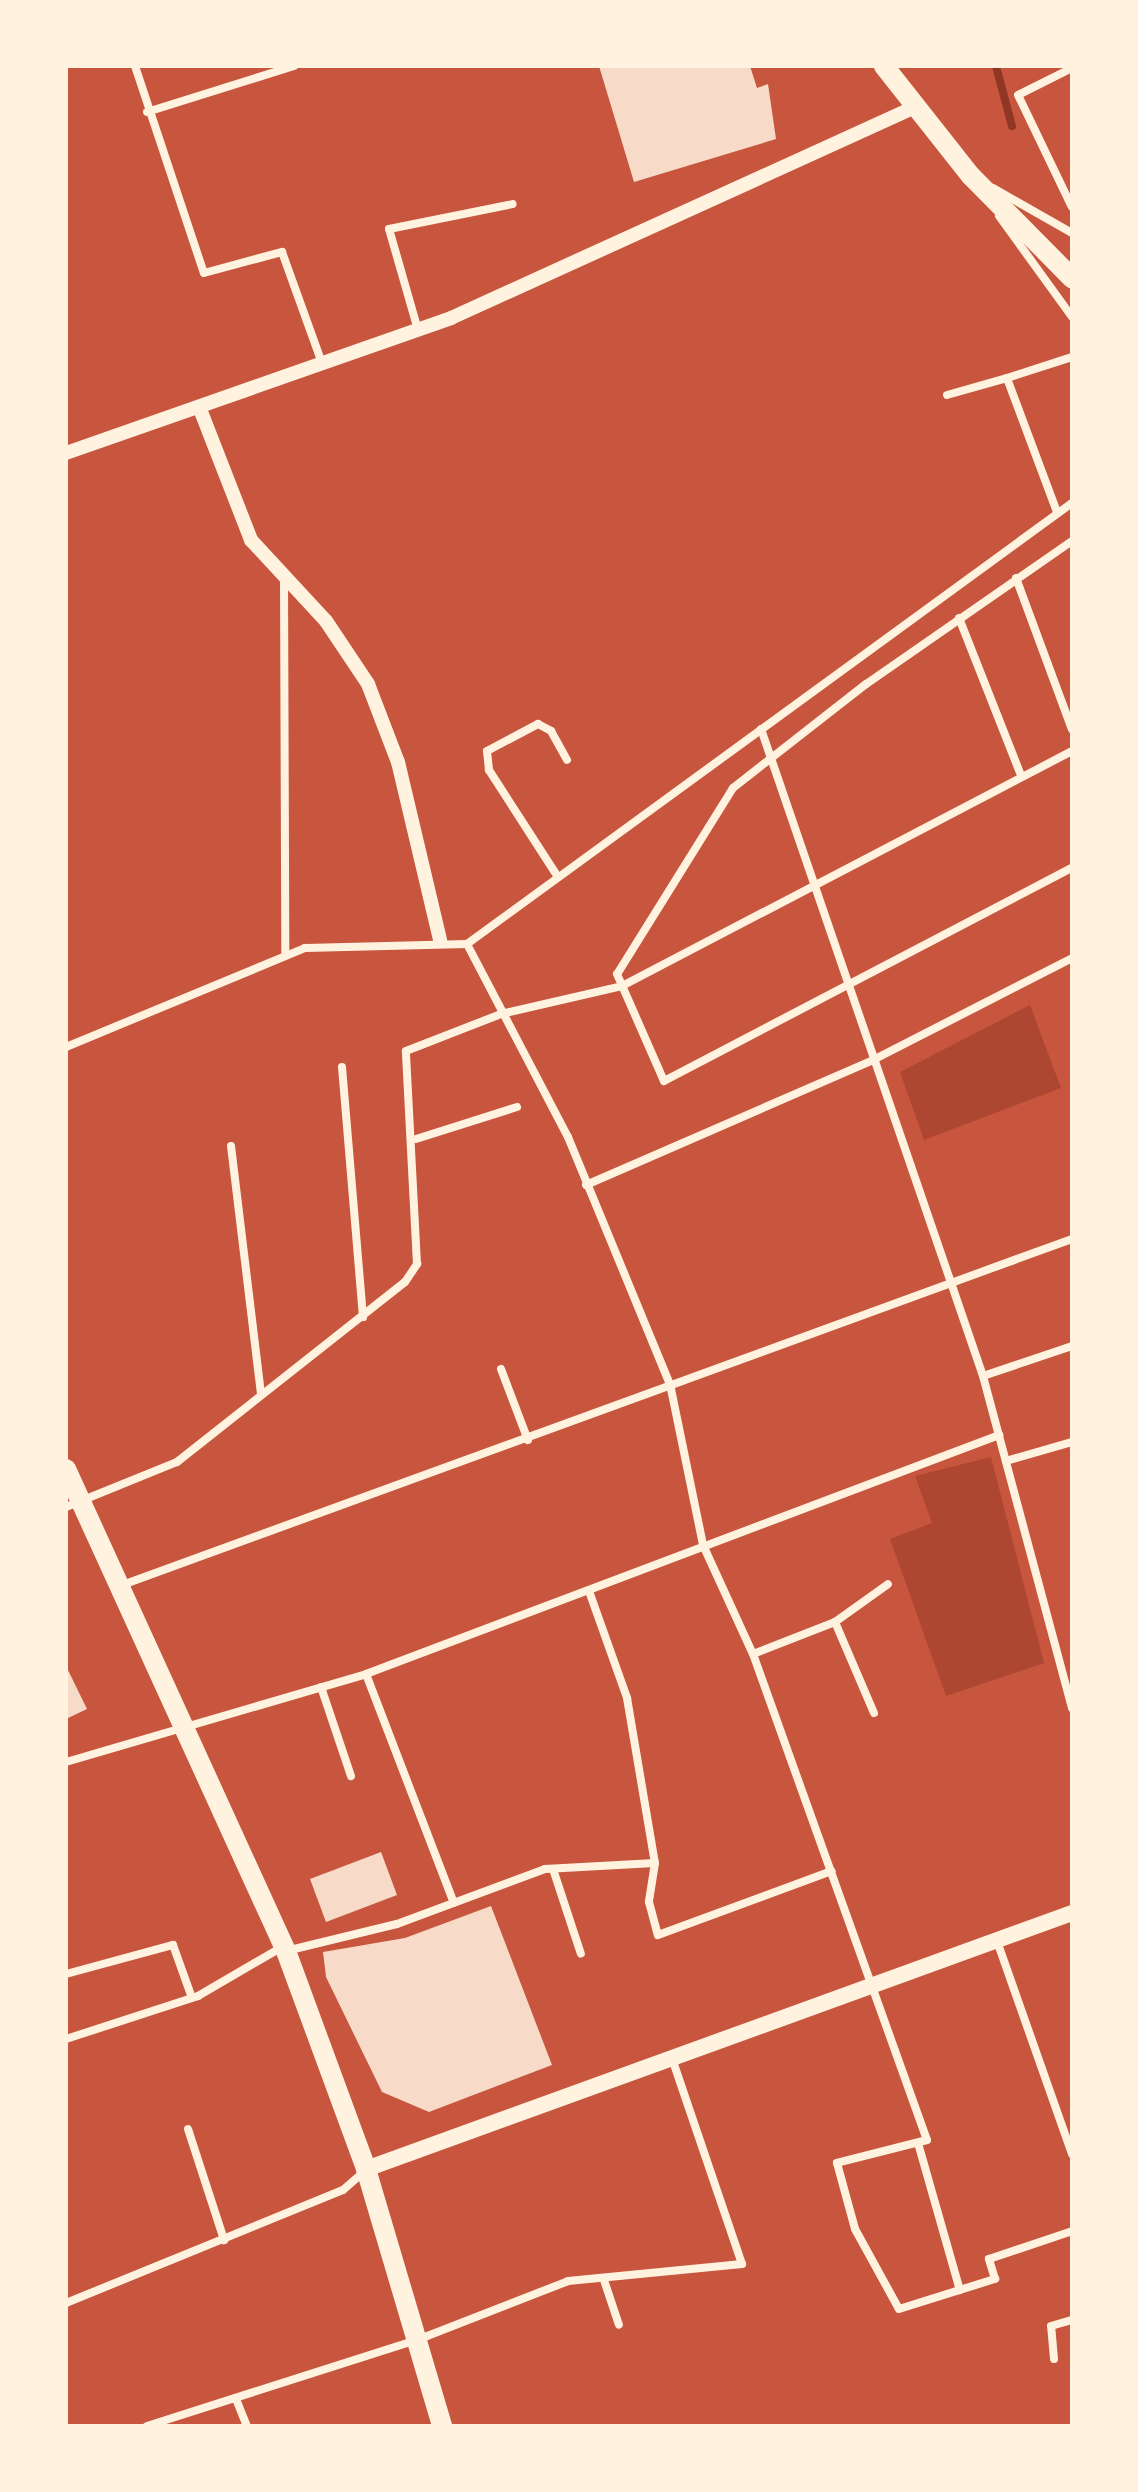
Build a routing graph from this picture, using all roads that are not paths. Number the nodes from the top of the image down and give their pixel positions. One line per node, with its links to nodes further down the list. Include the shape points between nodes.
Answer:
1 (135, 66): 6 (street)
2 (294, 66): 6 (street)
3 (884, 66): 5 (highway)
4 (1072, 68): 9 (street, via 1018,95)
5 (915, 107): 7 (highway); 14 (street)
6 (147, 112): 16 (street, via 204,273 282,252)
7 (971, 176): 10 (street); 12 (highway); 13 (street)
8 (513, 204): 14 (street, via 389,229)
9 (1072, 207): 10 (street)
10 (1058, 221): 11 (street)
11 (1072, 233)
12 (1072, 278)
13 (1072, 317)
14 (418, 330): 16 (street)
15 (1072, 357): 17 (street)
16 (324, 366): 19 (street)
17 (1007, 378): 18 (street); 22 (street)
18 (947, 395)
19 (200, 409): 20 (street); 24 (street, via 251,540)
20 (66, 453)
21 (1072, 503): 22 (street)
22 (1057, 512): 27 (street)
23 (1072, 541): 25 (street)
24 (284, 575): 36 (street, via 368,684 398,762); 38 (street)
25 (1016, 578): 26 (street); 28 (street)
26 (959, 618): 30 (street); 32 (street)
27 (761, 729): 30 (street); 34 (street)
28 (1072, 729)
29 (1072, 751): 32 (street)
30 (772, 757): 35 (street); 41 (street, via 733,788 715,815 617,974)
31 (567, 760): 34 (street, via 551,731 538,724 487,751 489,770)
32 (1020, 773): 35 (street)
33 (1072, 868): 40 (street)
34 (556, 874): 37 (street)
35 (817, 883): 40 (street); 41 (street)
36 (440, 940): 37 (street); 38 (street)
37 (467, 944): 42 (street)
38 (285, 955): 43 (street)
39 (1072, 958): 44 (street)
40 (852, 984): 41 (street, via 664,1081); 44 (street)
41 (622, 986): 42 (street)
42 (501, 1014): 47 (street, via 406,1051); 49 (street)
43 (66, 1047)
44 (873, 1060): 49 (street); 51 (street)
45 (342, 1067): 52 (street)
46 (517, 1107): 47 (street)
47 (416, 1139): 52 (street, via 417,1264)
48 (231, 1146): 57 (street)
49 (586, 1185): 56 (street)
50 (1072, 1239): 51 (street)
51 (948, 1283): 55 (street); 56 (street)
52 (363, 1317): 57 (street)
53 (1072, 1346): 55 (street)
54 (501, 1369): 59 (street)
55 (983, 1376): 58 (street)
56 (670, 1384): 59 (street); 64 (street)
57 (261, 1394): 63 (street, via 177,1462)
58 (999, 1435): 61 (street); 64 (street)
59 (528, 1440): 65 (street)
60 (1072, 1442): 61 (street)
61 (1006, 1461): 72 (street, via 1051,1653)
62 (66, 1469): 63 (highway)
63 (73, 1502): 65 (highway)
64 (703, 1545): 67 (street); 69 (street)
65 (125, 1584): 74 (highway)
66 (888, 1584): 68 (street)
67 (589, 1591): 70 (street); 77 (street, via 627,1698)
68 (835, 1622): 69 (street); 73 (street)
69 (753, 1654): 79 (street)
70 (366, 1674): 71 (street); 80 (street)
71 (321, 1687): 74 (street); 76 (street)
72 (1072, 1708)
73 (874, 1713)
74 (185, 1726): 75 (street); 83 (highway)
75 (66, 1762)
76 (351, 1776)
77 (655, 1863): 78 (street); 79 (street, via 649,1902 658,1935)
78 (553, 1869): 80 (street); 84 (street)
79 (832, 1871): 86 (street)
80 (454, 1903): 83 (street)
81 (1072, 1913): 82 (main road)
82 (997, 1941): 86 (main road); 92 (street)
83 (285, 1948): 87 (street); 93 (highway)
84 (581, 1954)
85 (66, 1974): 87 (street, via 173,1945)
86 (871, 1986): 89 (main road); 91 (street, via 927,2140)
87 (192, 1998): 88 (street)
88 (66, 2039)
89 (672, 2058): 93 (main road); 96 (street, via 742,2264)
90 (188, 2129): 95 (street)
91 (918, 2143): 97 (street); 97 (street, via 837,2163 855,2229 899,2309)
92 (1072, 2154)
93 (366, 2169): 95 (street, via 343,2190); 101 (highway)
94 (1072, 2231): 97 (street, via 989,2259 995,2279)
95 (224, 2240): 98 (street)
96 (604, 2280): 100 (street); 101 (street, via 568,2281)
97 (960, 2290)
98 (66, 2303)
99 (1072, 2320): 102 (street, via 1051,2326)
100 (619, 2325)
101 (417, 2340): 103 (street); 106 (highway)
102 (1054, 2359)
103 (236, 2399): 104 (street); 105 (street)
104 (147, 2426)
105 (247, 2426)
106 (442, 2426)

